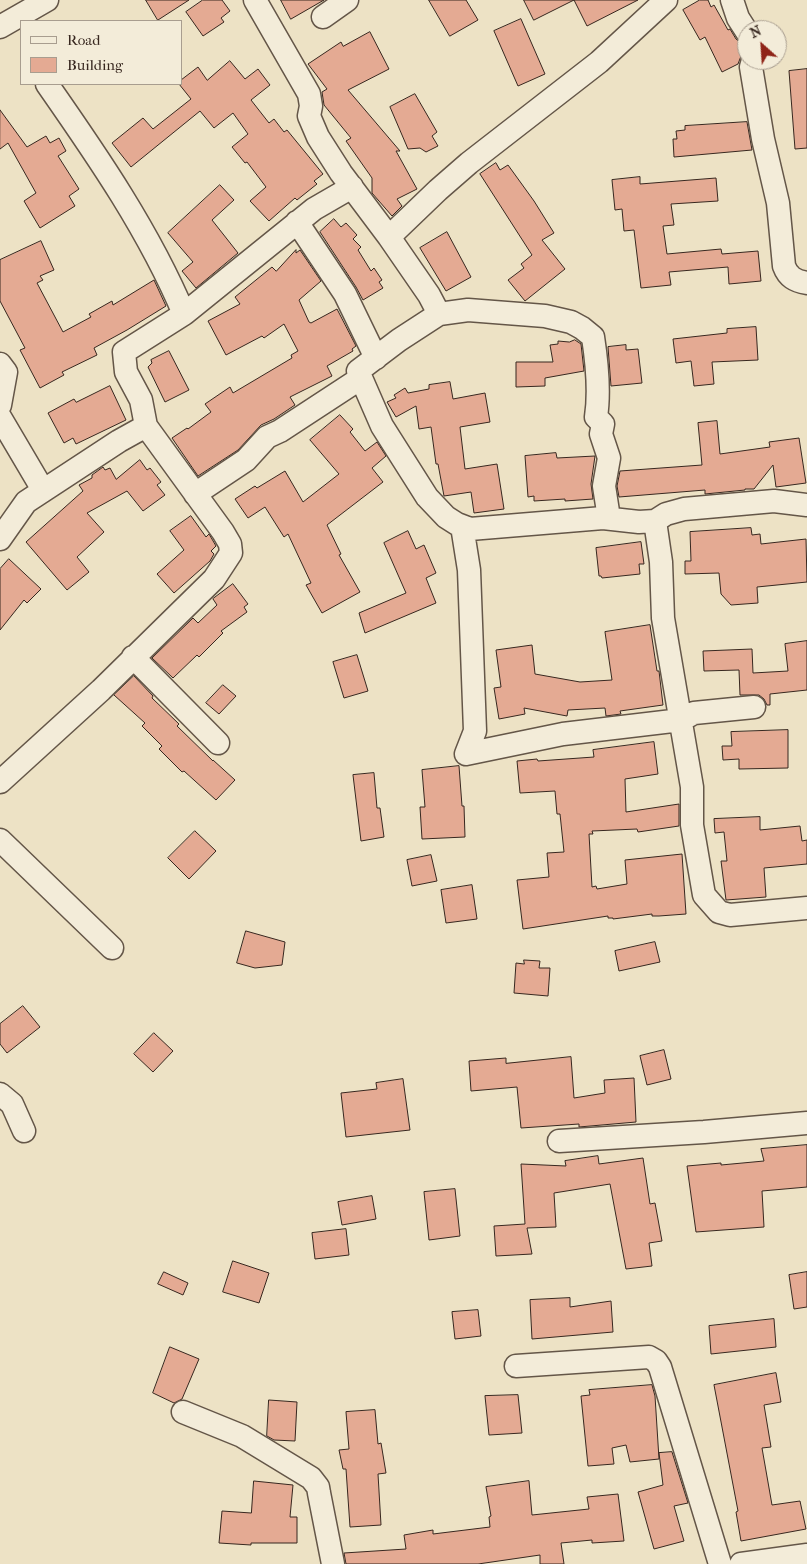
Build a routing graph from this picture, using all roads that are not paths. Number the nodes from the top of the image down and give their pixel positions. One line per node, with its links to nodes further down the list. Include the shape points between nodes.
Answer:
1 (255, 0): 11 (street, via 309,94 309,116 318,137)
2 (347, 0): 6 (street)
3 (666, 0): 13 (street, via 599,62 444,184)
4 (732, 0): 7 (street)
5 (36, 3): 8 (street)
6 (323, 17)
7 (739, 20)
8 (0, 27)
9 (752, 70): 14 (street, via 778,203 784,266 791,278)
10 (48, 85): 15 (street, via 118,187 168,276)
11 (352, 187): 12 (street); 13 (street)
12 (298, 222): 15 (street); 17 (street, via 345,294)
13 (389, 237): 16 (street)
14 (807, 283)
15 (184, 314): 22 (street, via 124,352 126,372 140,400)
16 (439, 314): 17 (street); 26 (street, via 468,310 545,316 571,322 593,337 598,372 596,417 603,424 602,434 609,458 604,486)
17 (376, 358): 19 (street, via 358,372)
18 (0, 364): 20 (street, via 6,372)
19 (361, 378): 24 (street, via 267,437 246,460); 28 (street, via 382,426 427,497 446,517)
20 (0, 405)
21 (0, 417): 23 (street)
22 (146, 426): 23 (street); 24 (street)
23 (43, 490): 29 (street, via 26,502)
24 (195, 494): 30 (street, via 224,532 231,553 214,579)
25 (807, 505): 27 (street, via 774,501 684,509)
26 (609, 518): 27 (street); 28 (street)
27 (655, 521): 32 (street, via 661,562 663,618)
28 (462, 526): 32 (street, via 469,570 475,731 466,754 562,734)
29 (0, 539)
30 (133, 657): 33 (street); 34 (street)
31 (754, 707): 32 (street, via 694,713)
32 (681, 720): 36 (street, via 692,787 692,825 704,895 719,912 730,915)
33 (218, 743)
34 (0, 782)
35 (0, 840): 37 (street)
36 (807, 908)
37 (112, 948)
38 (0, 1094): 40 (street, via 12,1104)
39 (807, 1123): 41 (street)
40 (24, 1130)
41 (559, 1141)
42 (516, 1366): 46 (street, via 649,1358 656,1361)
43 (183, 1412): 45 (street, via 242,1436 312,1478 318,1487)
44 (807, 1555): 47 (street)
45 (333, 1564)
46 (720, 1564)
47 (741, 1564)

